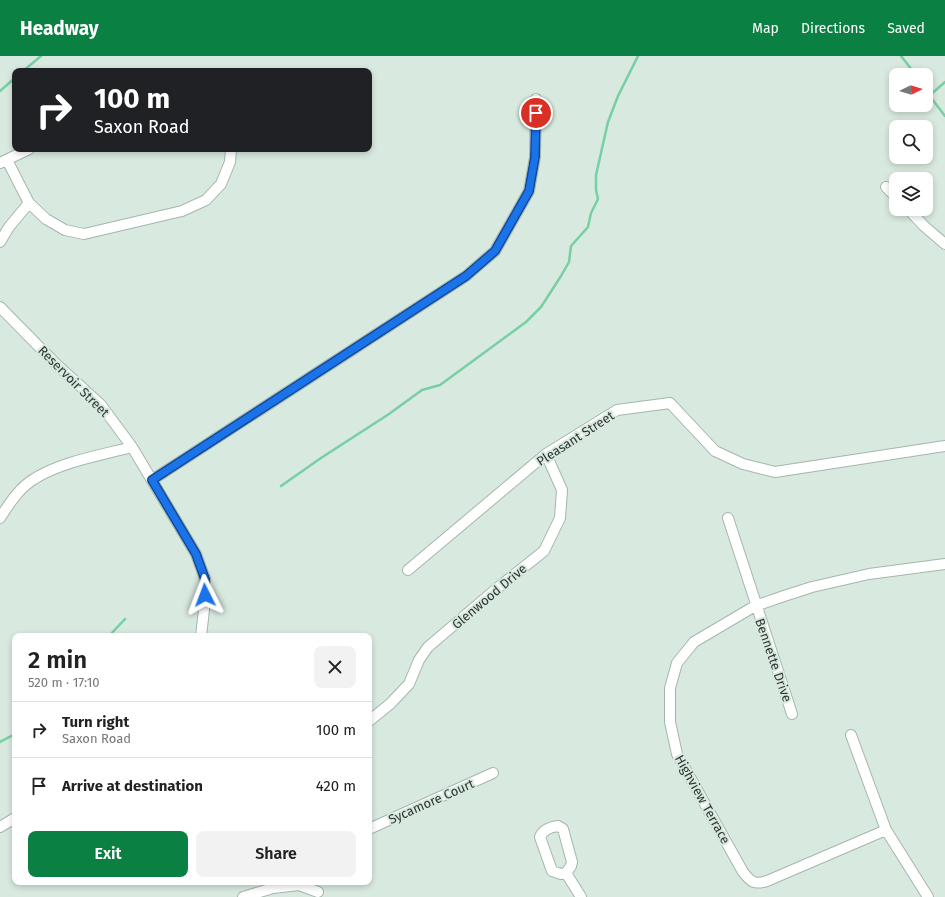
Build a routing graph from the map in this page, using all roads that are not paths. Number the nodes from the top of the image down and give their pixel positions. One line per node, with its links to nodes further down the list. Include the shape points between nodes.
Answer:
1 (536, 99): 15 (street, via 535,157 529,191 495,251 466,276)
2 (22, 152): 4 (street)
3 (231, 152): 7 (street, via 230,162 220,184 206,200 182,211 84,234 66,230 46,219)
4 (3, 161): 7 (street)
5 (886, 187): 6 (street)
6 (889, 190)
7 (29, 203): 9 (street)
8 (915, 216): 10 (street)
9 (0, 242)
10 (945, 244)
11 (0, 306): 13 (street, Reservoir Street, via 56,364 101,405)
12 (945, 446): 14 (street, Pleasant Street, via 775,472 743,464 715,451 670,403 617,410)
13 (132, 447): 15 (street, Reservoir Street); 16 (street, via 58,467 33,479 14,497)
14 (546, 454): 19 (street, Pleasant Street); 23 (street, Glenwood Drive, via 562,490 560,518 544,551 428,647 419,660 409,684)
15 (152, 480): 21 (street, Reservoir Street, via 196,554 205,579)
16 (0, 518)
17 (728, 518): 20 (street, Bennette Drive)
18 (945, 564): 20 (street, Highview Terrace, via 869,574 812,587)
19 (408, 570)
20 (756, 606): 22 (street, Bennette Drive); 29 (street, Highview Terrace, via 694,642 676,663 670,688 670,722 677,754 743,872 750,881 759,884)
21 (201, 633)
22 (792, 714)
23 (372, 719)
24 (851, 735): 29 (street)
25 (493, 773): 28 (street, Sycamore Court)
26 (12, 820): 27 (street)
27 (0, 827)
28 (372, 828)
29 (886, 830): 36 (street)
30 (566, 873): 35 (street)
31 (260, 885): 33 (street)
32 (318, 892): 33 (street, via 299,885 273,888)
33 (257, 895): 34 (street)
34 (243, 897)
35 (581, 897)
36 (928, 897)

